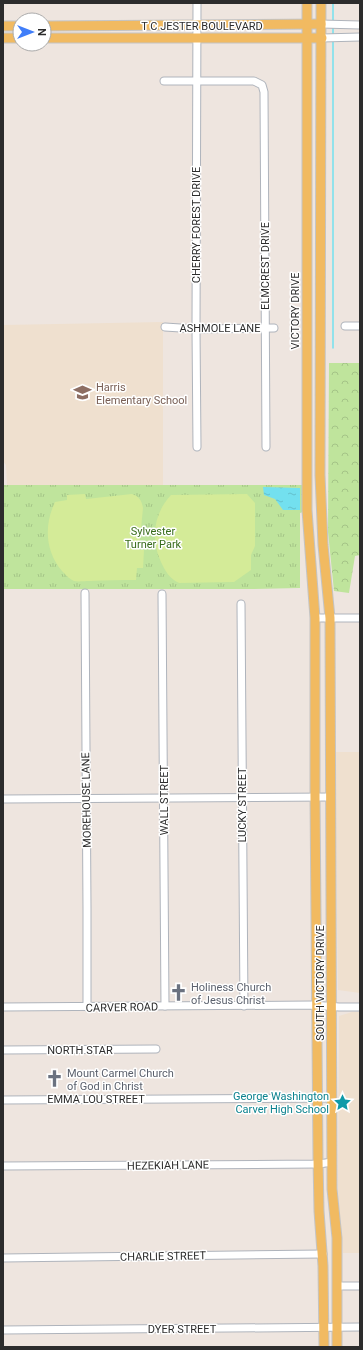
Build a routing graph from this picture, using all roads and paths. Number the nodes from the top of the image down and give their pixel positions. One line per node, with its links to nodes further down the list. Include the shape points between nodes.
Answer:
1 (197, 3): 4 (street, CHERRY FOREST DRIVE)
2 (307, 3): 5 (main road, VICTORY DRIVE)
3 (321, 3): 6 (main road)
4 (197, 24): 5 (main road, T C JESTER BOULEVARD); 7 (main road, T C JESTER BOULEVARD); 13 (street, CHERRY FOREST DRIVE)
5 (307, 24): 6 (main road, T C JESTER BOULEVARD); 14 (main road, VICTORY DRIVE)
6 (325, 24): 8 (street, T C JESTER BOULEVARD); 15 (main road)
7 (86, 25): 9 (main road, T C JESTER BOULEVARD); 12 (main road)
8 (360, 25)
9 (52, 26)
10 (360, 37): 15 (street, T C JESTER BOULEVARD)
11 (52, 38): 12 (main road, T C JESTER BOULEVARD)
12 (86, 38): 13 (main road, T C JESTER BOULEVARD)
13 (197, 38): 14 (main road, T C JESTER BOULEVARD); 17 (street, CHERRY FOREST DRIVE)
14 (307, 38): 15 (main road, T C JESTER BOULEVARD); 18 (main road, VICTORY DRIVE)
15 (325, 38): 19 (main road)
16 (164, 81): 17 (street)
17 (197, 81): 23 (street, ELMCREST DRIVE, via 254,81 262,85 264,92); 27 (street, CHERRY FOREST DRIVE)
18 (306, 182): 19 (main road); 25 (main road, VICTORY DRIVE)
19 (321, 182): 26 (main road)
20 (345, 326): 21 (street)
21 (360, 326)
22 (165, 327): 27 (street, ASHMOLE LANE)
23 (264, 328): 24 (street, ASHMOLE LANE); 27 (street, ASHMOLE LANE); 29 (street, ELMCREST DRIVE)
24 (274, 328)
25 (306, 328): 26 (main road); 30 (main road, VICTORY DRIVE)
26 (320, 328): 31 (main road)
27 (196, 329): 28 (street, CHERRY FOREST DRIVE)
28 (197, 447)
29 (266, 447)
30 (307, 475): 31 (main road); 35 (main road, VICTORY DRIVE, via 308,544)
31 (320, 475): 36 (main road)
32 (85, 592): 43 (street, MOREHOUSE LANE)
33 (162, 594): 40 (street, WALL STREET)
34 (241, 604): 41 (street, LUCKY STREET)
35 (315, 618): 36 (street); 38 (main road, SOUTH VICTORY DRIVE)
36 (330, 618): 37 (street); 39 (main road, SOUTH VICTORY DRIVE)
37 (360, 618)
38 (315, 797): 39 (street); 41 (street); 44 (main road, SOUTH VICTORY DRIVE)
39 (330, 797): 45 (main road, SOUTH VICTORY DRIVE)
40 (164, 798): 41 (street); 43 (street); 47 (street, WALL STREET)
41 (242, 798): 48 (street, LUCKY STREET)
42 (3, 799): 43 (street)
43 (86, 799): 50 (street, MOREHOUSE LANE)
44 (316, 899): 45 (main road); 46 (main road, SOUTH VICTORY DRIVE)
45 (331, 899): 51 (main road, SOUTH VICTORY DRIVE)
46 (317, 1005): 48 (street, CARVER ROAD); 51 (street, CARVER ROAD); 55 (main road, SOUTH VICTORY DRIVE)
47 (165, 1006): 48 (street, CARVER ROAD); 50 (street, CARVER ROAD)
48 (244, 1006)
49 (3, 1007): 50 (street, CARVER ROAD)
50 (87, 1007)
51 (332, 1007): 52 (street, CARVER ROAD); 56 (main road, SOUTH VICTORY DRIVE)
52 (360, 1007)
53 (156, 1049): 54 (street, NORTH STAR)
54 (3, 1050)
55 (318, 1098): 56 (street, EMMA LOU STREET); 57 (street, EMMA LOU STREET); 59 (main road, SOUTH VICTORY DRIVE)
56 (332, 1098): 58 (main road, SOUTH VICTORY DRIVE)
57 (3, 1100)
58 (332, 1162): 59 (street, HEZEKIAH LANE); 64 (main road, SOUTH VICTORY DRIVE)
59 (318, 1164): 60 (street, HEZEKIAH LANE); 61 (main road, SOUTH VICTORY DRIVE)
60 (3, 1166)
61 (323, 1254): 62 (street, CHARLIE STREET); 63 (main road, SOUTH VICTORY DRIVE)
62 (3, 1258)
63 (323, 1266): 64 (main road, via 331,1283); 67 (main road, SOUTH VICTORY DRIVE)
64 (337, 1286): 65 (street); 68 (main road, SOUTH VICTORY DRIVE)
65 (360, 1286)
66 (360, 1327): 68 (street, DYER STREET)
67 (324, 1328): 68 (street, DYER STREET); 69 (street, DYER STREET); 70 (main road, SOUTH VICTORY DRIVE)
68 (336, 1328): 71 (main road, SOUTH VICTORY DRIVE)
69 (3, 1330)
70 (324, 1347)
71 (337, 1347)

